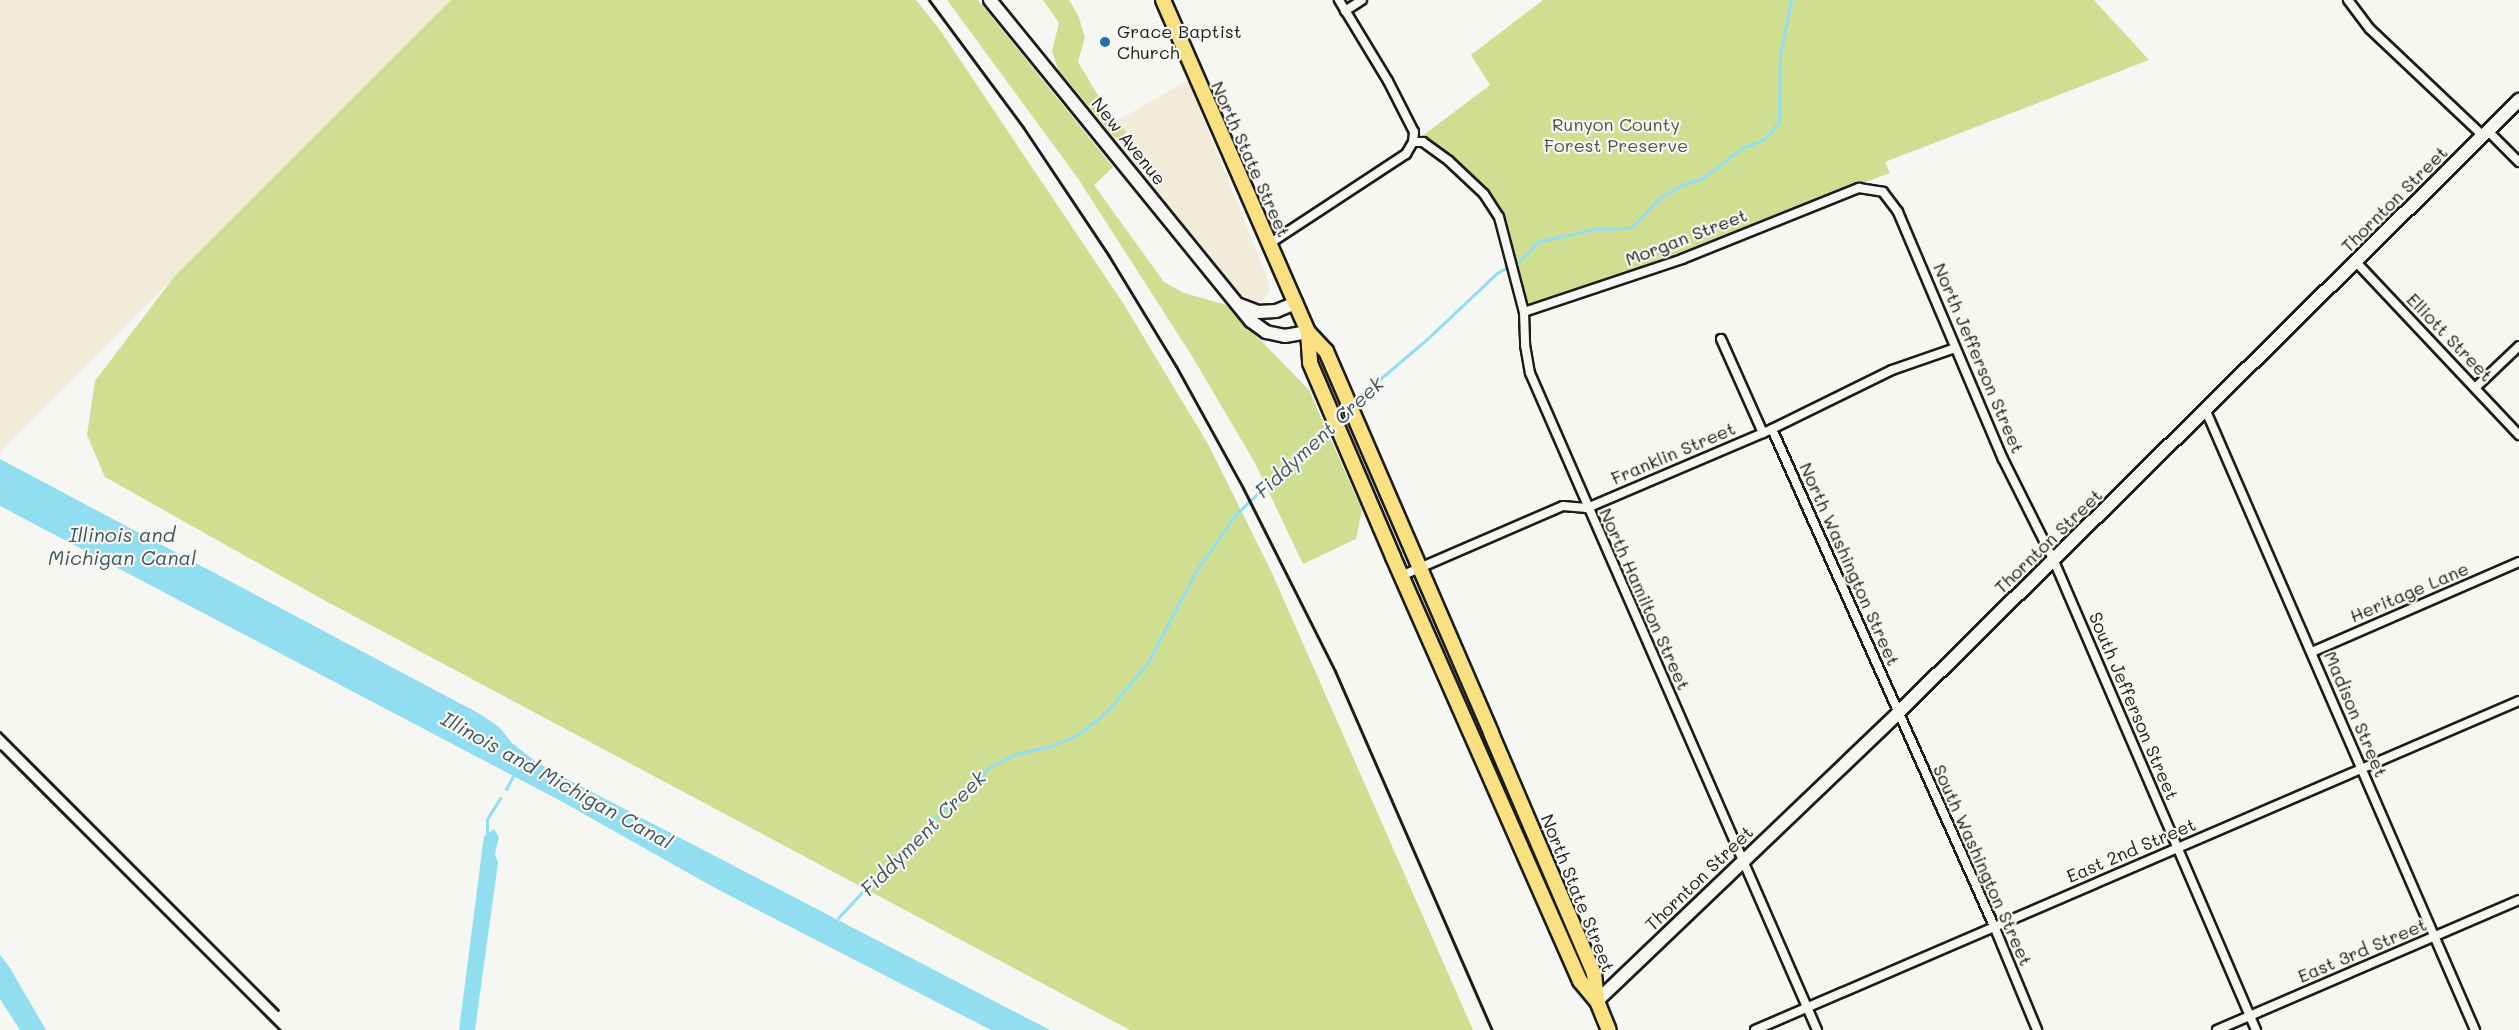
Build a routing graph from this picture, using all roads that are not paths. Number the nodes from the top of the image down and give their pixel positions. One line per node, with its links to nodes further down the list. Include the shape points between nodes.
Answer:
1 (990, 0): 15 (street, New Avenue)
2 (1163, 0): 12 (main road, North State Street)
3 (1338, 0): 6 (street)
4 (1362, 0): 6 (street)
5 (2348, 0): 8 (street, via 2370,30)
6 (1345, 11): 9 (street, via 1388,81 1414,132)
7 (2519, 100): 8 (street, Thornton Street)
8 (2485, 134): 10 (street); 13 (street, Thornton Street)
9 (1413, 142): 12 (street, via 1406,154); 16 (street, North Hamilton Street, via 1434,148 1484,194 1499,217)
10 (2519, 162)
11 (1859, 188): 16 (street, Morgan Street, via 1682,259); 20 (street, North Jefferson Street, via 1883,192 1898,212)
12 (1269, 244): 14 (main road, North State Street)
13 (2356, 262): 21 (street, Elliott Street); 22 (street, Thornton Street)
14 (1296, 303): 15 (street, via 1276,311 1258,312); 17 (main road, North State Street)
15 (1240, 305): 17 (street, New Avenue, via 1251,321 1266,332 1285,336)
16 (1524, 312): 25 (street, North Hamilton Street, via 1530,373)
17 (1308, 332): 28 (main road, North State Street, via 1326,351); 29 (main road, North State Street, via 1310,363)
18 (1721, 339): 23 (street, North Washington Street)
19 (2519, 346): 21 (street)
20 (1955, 348): 23 (street, Franklin Street, via 1892,370); 26 (street, North Jefferson Street, via 2003,459)
21 (2476, 387): 24 (street, Elliott Street)
22 (2206, 411): 26 (street, Thornton Street); 30 (street, Madison Street)
23 (1768, 431): 25 (street, Franklin Street); 32 (street, North Washington Street)
24 (2519, 435)
25 (1587, 508): 28 (street, Franklin Street, via 1563,506); 35 (street, North Hamilton Street)
26 (2054, 561): 32 (street, Thornton Street); 34 (street, South Jefferson Street)
27 (2519, 562): 30 (street, Heritage Lane)
28 (1420, 568): 29 (street, Franklin Street); 39 (main road, North State Street, via 1594,972)
29 (1401, 576): 39 (main road, North State Street, via 1580,981)
30 (2312, 652): 33 (street, Madison Street)
31 (2519, 701): 33 (street, East 2nd Street)
32 (1898, 713): 35 (street, Thornton Street); 37 (street, South Washington Street)
33 (2362, 769): 34 (street, East 2nd Street); 38 (street, Madison Street)
34 (2178, 848): 37 (street, East 2nd Street); 41 (street, South Jefferson Street)
35 (1741, 862): 39 (street, Thornton Street); 40 (street, North Hamilton Street)
36 (2519, 900): 38 (street, East 3rd Street)
37 (1994, 926): 40 (street, East 2nd Street); 45 (street, South Washington Street)
38 (2434, 936): 41 (street, East 3rd Street); 48 (street, Madison Street)
39 (1597, 1001): 42 (main road)
40 (1807, 1007): 43 (street, East 2nd Street); 44 (street, North Hamilton Street)
41 (2250, 1016): 46 (street, East 3rd Street); 47 (street, South Jefferson Street)
42 (1609, 1030)
43 (1755, 1030)
44 (1817, 1030)
45 (2037, 1030)
46 (2217, 1030)
47 (2256, 1030)
48 (2475, 1030)

